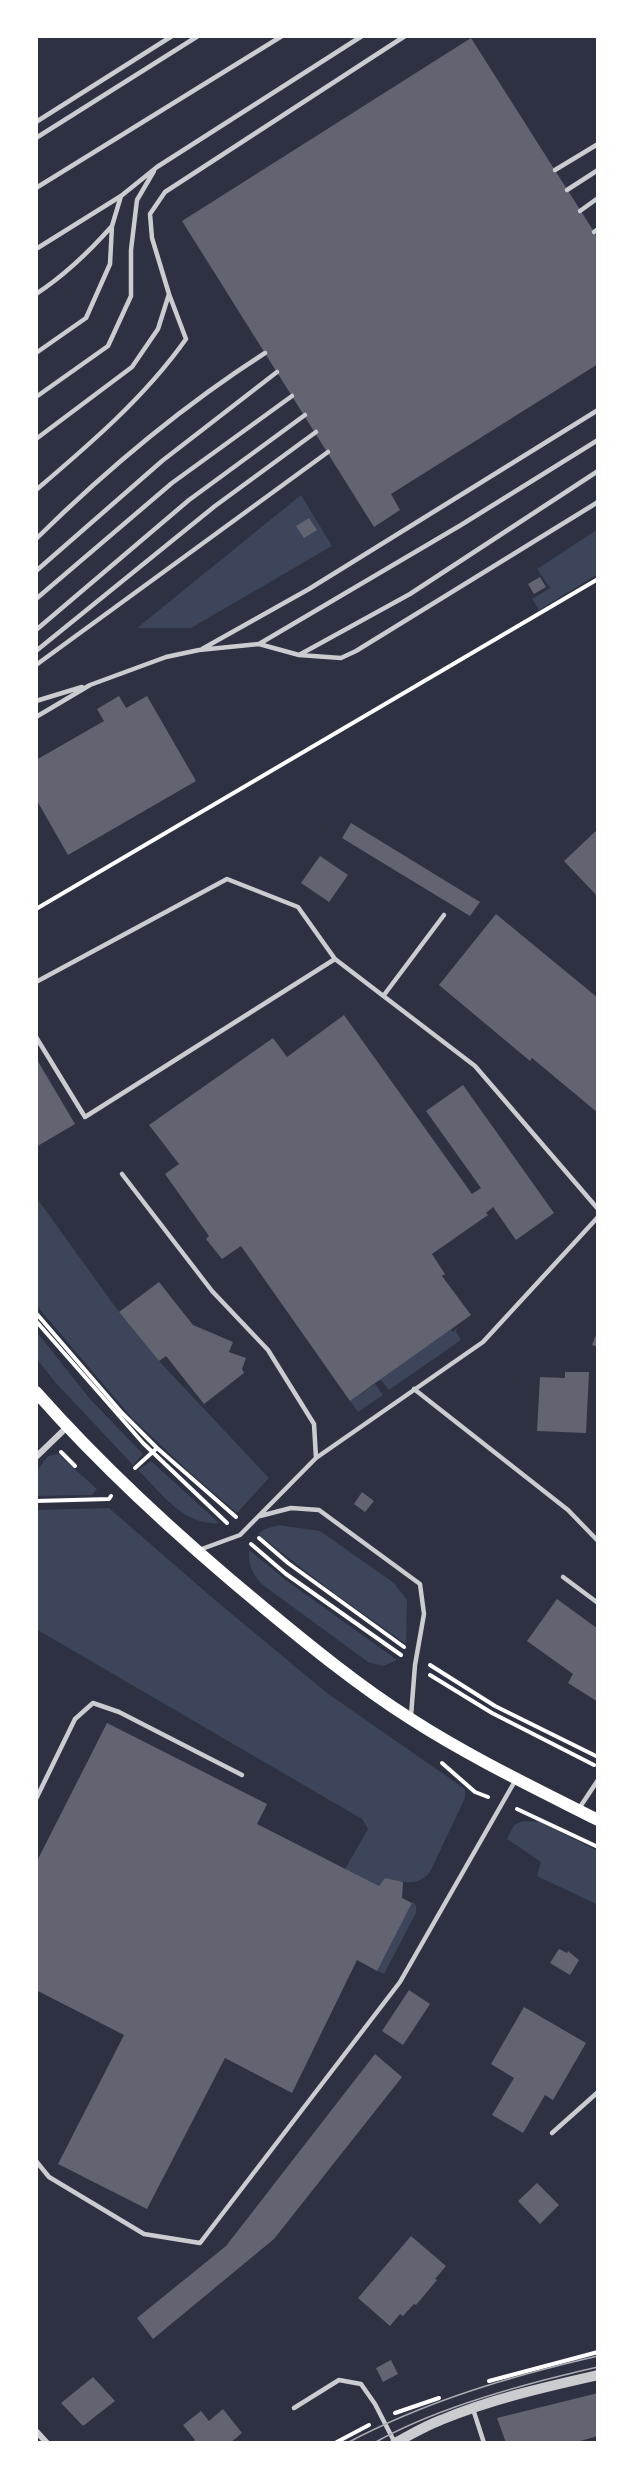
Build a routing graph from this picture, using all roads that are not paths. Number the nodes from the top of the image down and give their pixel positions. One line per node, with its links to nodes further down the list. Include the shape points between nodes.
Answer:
1 (172, 36): 6 (lane)
2 (198, 36): 7 (lane)
3 (282, 36): 12 (lane)
4 (362, 36): 9 (lane)
5 (405, 36): 20 (lane, via 165,192 150,214 152,238)
6 (36, 122)
7 (36, 138)
8 (598, 144): 10 (lane)
9 (157, 167): 14 (lane); 25 (lane, via 136,200 131,296 108,346)
10 (555, 170)
11 (598, 170): 13 (lane)
12 (36, 188)
13 (567, 190)
14 (121, 196): 17 (lane); 18 (lane)
15 (598, 198): 16 (lane)
16 (580, 211)
17 (112, 226): 19 (lane, via 61,278); 21 (lane, via 110,264 86,318)
18 (36, 249)
19 (36, 294)
20 (169, 294): 29 (lane, via 158,329 132,366); 33 (lane, via 186,339 165,370)
21 (36, 353)
22 (265, 353): 35 (lane, via 218,383 141,445)
23 (277, 372): 36 (lane, via 162,461)
24 (292, 396): 37 (lane, via 171,483)
25 (36, 398)
26 (598, 410): 40 (lane, via 309,589)
27 (305, 416): 38 (lane, via 189,500)
28 (316, 432): 41 (lane, via 214,506)
29 (36, 439)
30 (598, 440): 39 (lane)
31 (328, 452): 43 (lane)
32 (598, 471): 42 (lane, via 410,594)
33 (36, 490)
34 (598, 502): 42 (lane, via 356,651 341,658)
35 (36, 539)
36 (36, 571)
37 (36, 599)
38 (36, 630)
39 (259, 644): 40 (lane); 42 (lane)
40 (199, 650): 44 (lane, via 166,657)
41 (36, 651)
42 (299, 655)
43 (36, 665)
44 (90, 685): 45 (lane); 46 (lane)
45 (36, 701)
46 (36, 717)
47 (444, 915): 50 (lane)
48 (335, 959): 49 (lane, via 298,907 227,879); 50 (lane); 51 (lane, via 85,1117)
49 (36, 982)
50 (384, 995): 53 (lane, via 476,1066)
51 (36, 1037)
52 (122, 1174): 59 (lane, via 212,1291 268,1350 314,1424)
53 (598, 1209)
54 (598, 1217): 55 (lane, via 483,1342)
55 (414, 1389): 59 (lane); 61 (lane, via 568,1510)
56 (36, 1392): 57 (main road)
57 (67, 1427): 58 (street); 62 (main road)
58 (36, 1457)
59 (316, 1458): 60 (lane)
60 (260, 1516): 62 (lane, via 240,1535); 65 (lane, via 291,1508 319,1510 420,1584 423,1614)
61 (598, 1541)
62 (196, 1551): 65 (main road, via 305,1642)
63 (563, 1577): 64 (lane)
64 (598, 1603)
65 (411, 1719): 67 (main road)
66 (242, 1775): 69 (lane, via 119,1712 93,1703 75,1719)
67 (516, 1779): 70 (main road); 74 (lane, via 400,1982 200,2243 144,2234 49,2177)
68 (598, 1780): 70 (lane)
69 (36, 1799)
70 (579, 1810): 71 (main road)
71 (598, 1820)
72 (598, 2092): 73 (lane)
73 (552, 2133)
74 (36, 2161)
75 (598, 2375): 77 (street, via 520,2393)
76 (294, 2408): 80 (lane, via 339,2380 361,2384)
77 (473, 2409): 80 (street, via 440,2420); 81 (lane)
78 (36, 2431): 79 (street)
79 (47, 2443)
80 (395, 2443)
81 (484, 2443)

